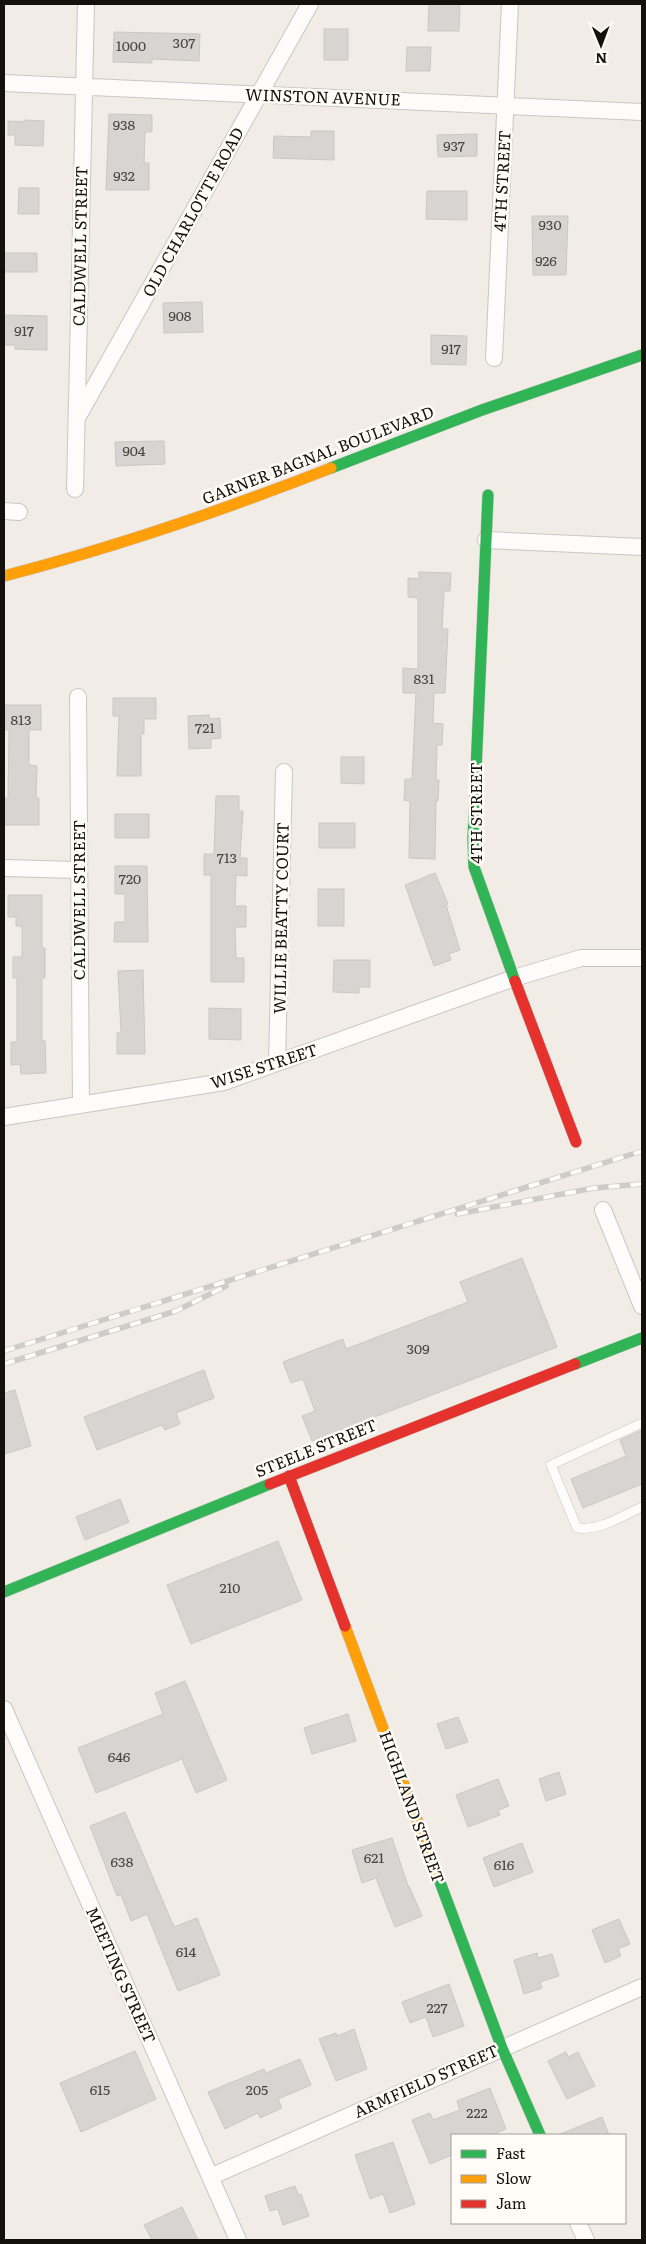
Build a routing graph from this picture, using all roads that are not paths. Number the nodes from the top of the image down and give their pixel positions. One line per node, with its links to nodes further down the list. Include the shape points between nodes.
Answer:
1 (86, 4): 5 (street, CALDWELL STREET)
2 (310, 4): 6 (street, OLD CHARLOTTE ROAD)
3 (510, 4): 7 (street, 4TH STREET)
4 (4, 83): 5 (street, WINSTON AVENUE)
5 (83, 86): 6 (street, WINSTON AVENUE); 11 (street, CALDWELL STREET)
6 (259, 95): 7 (street, WINSTON AVENUE); 11 (street, OLD CHARLOTTE ROAD)
7 (506, 105): 8 (street, WINSTON AVENUE); 10 (street, 4TH STREET)
8 (642, 112)
9 (642, 356): 16 (main road, GARNER BAGNAL BOULEVARD, via 531,392 128,542)
10 (494, 358)
11 (76, 420): 12 (street, CALDWELL STREET)
12 (75, 489)
13 (488, 495): 14 (main road, 4TH STREET)
14 (486, 540): 15 (street); 22 (main road, 4TH STREET, via 474,857 482,893)
15 (642, 547)
16 (4, 576)
17 (78, 697): 20 (street, CALDWELL STREET)
18 (284, 772): 23 (street, WILLIE BEATTY COURT)
19 (4, 868): 20 (street)
20 (78, 870): 24 (street, CALDWELL STREET)
21 (642, 958): 22 (street, WISE STREET, via 581,958)
22 (514, 978): 23 (street, WISE STREET); 26 (main road, 4TH STREET)
23 (277, 1063): 24 (street, WISE STREET, via 224,1082)
24 (81, 1104): 25 (street, WISE STREET)
25 (4, 1117)
26 (576, 1142)
27 (603, 1210): 28 (street)
28 (642, 1306)
29 (642, 1338): 31 (main road, STEELE STREET)
30 (642, 1423): 32 (lane, via 551,1465 577,1528 600,1526)
31 (290, 1476): 33 (main road, STEELE STREET); 36 (main road, HIGHLAND STREET)
32 (642, 1507)
33 (4, 1592)
34 (4, 1709): 38 (street, MEETING STREET)
35 (642, 1987): 36 (street, ARMFIELD STREET)
36 (502, 2048): 37 (main road, HIGHLAND STREET); 38 (street, ARMFIELD STREET)
37 (540, 2134)
38 (210, 2177): 40 (street, MEETING STREET)
39 (578, 2224): 41 (street)
40 (238, 2240)
41 (586, 2240)

